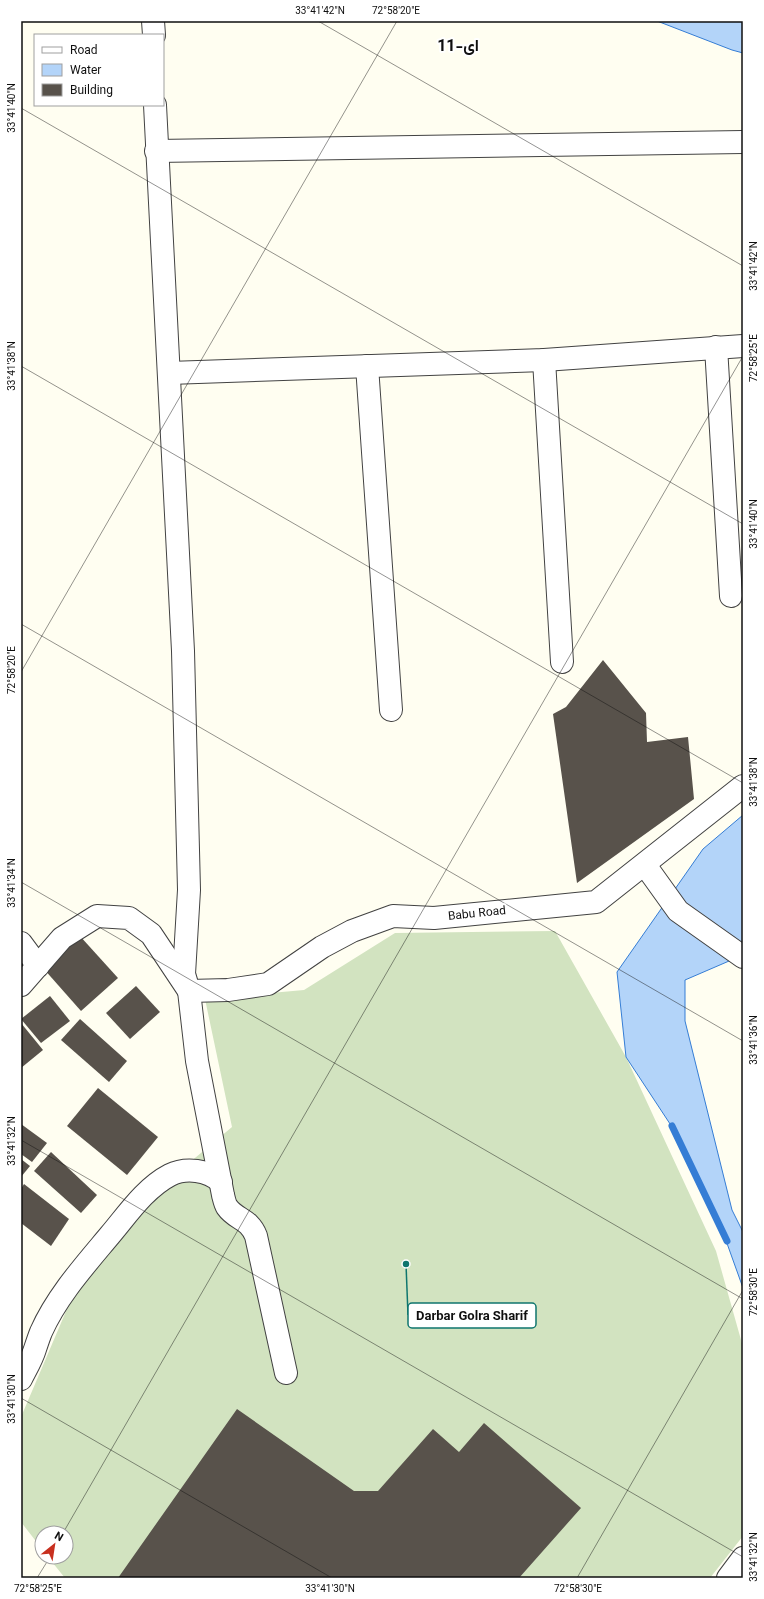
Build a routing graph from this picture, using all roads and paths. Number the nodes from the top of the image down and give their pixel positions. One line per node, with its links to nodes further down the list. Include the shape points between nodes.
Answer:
1 (153, 21): 2 (street)
2 (154, 34)
3 (155, 106): 5 (street)
4 (743, 142): 5 (street)
5 (156, 151): 10 (street)
6 (743, 346): 7 (street)
7 (716, 347): 8 (street); 11 (street)
8 (544, 360): 9 (street); 12 (street)
9 (367, 366): 10 (street); 13 (street)
10 (169, 373): 20 (street, via 183,651 189,890 184,974)
11 (731, 596)
12 (562, 662)
13 (390, 710)
14 (743, 786): 15 (street, Babu Road)
15 (645, 864): 17 (street, via 678,911); 20 (street, Babu Road, via 596,902 434,918 393,916 352,930 268,984 228,990)
16 (21, 943): 18 (street)
17 (743, 957)
18 (38, 966): 19 (street); 20 (street, via 62,938 97,916 129,918 150,934)
19 (21, 985)
20 (189, 991): 21 (street, via 197,1061)
21 (221, 1182): 22 (street, via 227,1207 252,1226 256,1236); 23 (street, via 201,1171 189,1172 170,1175 150,1190 87,1263 58,1303 41,1332)
22 (286, 1373)
23 (21, 1379)
24 (743, 1558): 25 (street)
25 (728, 1578)

